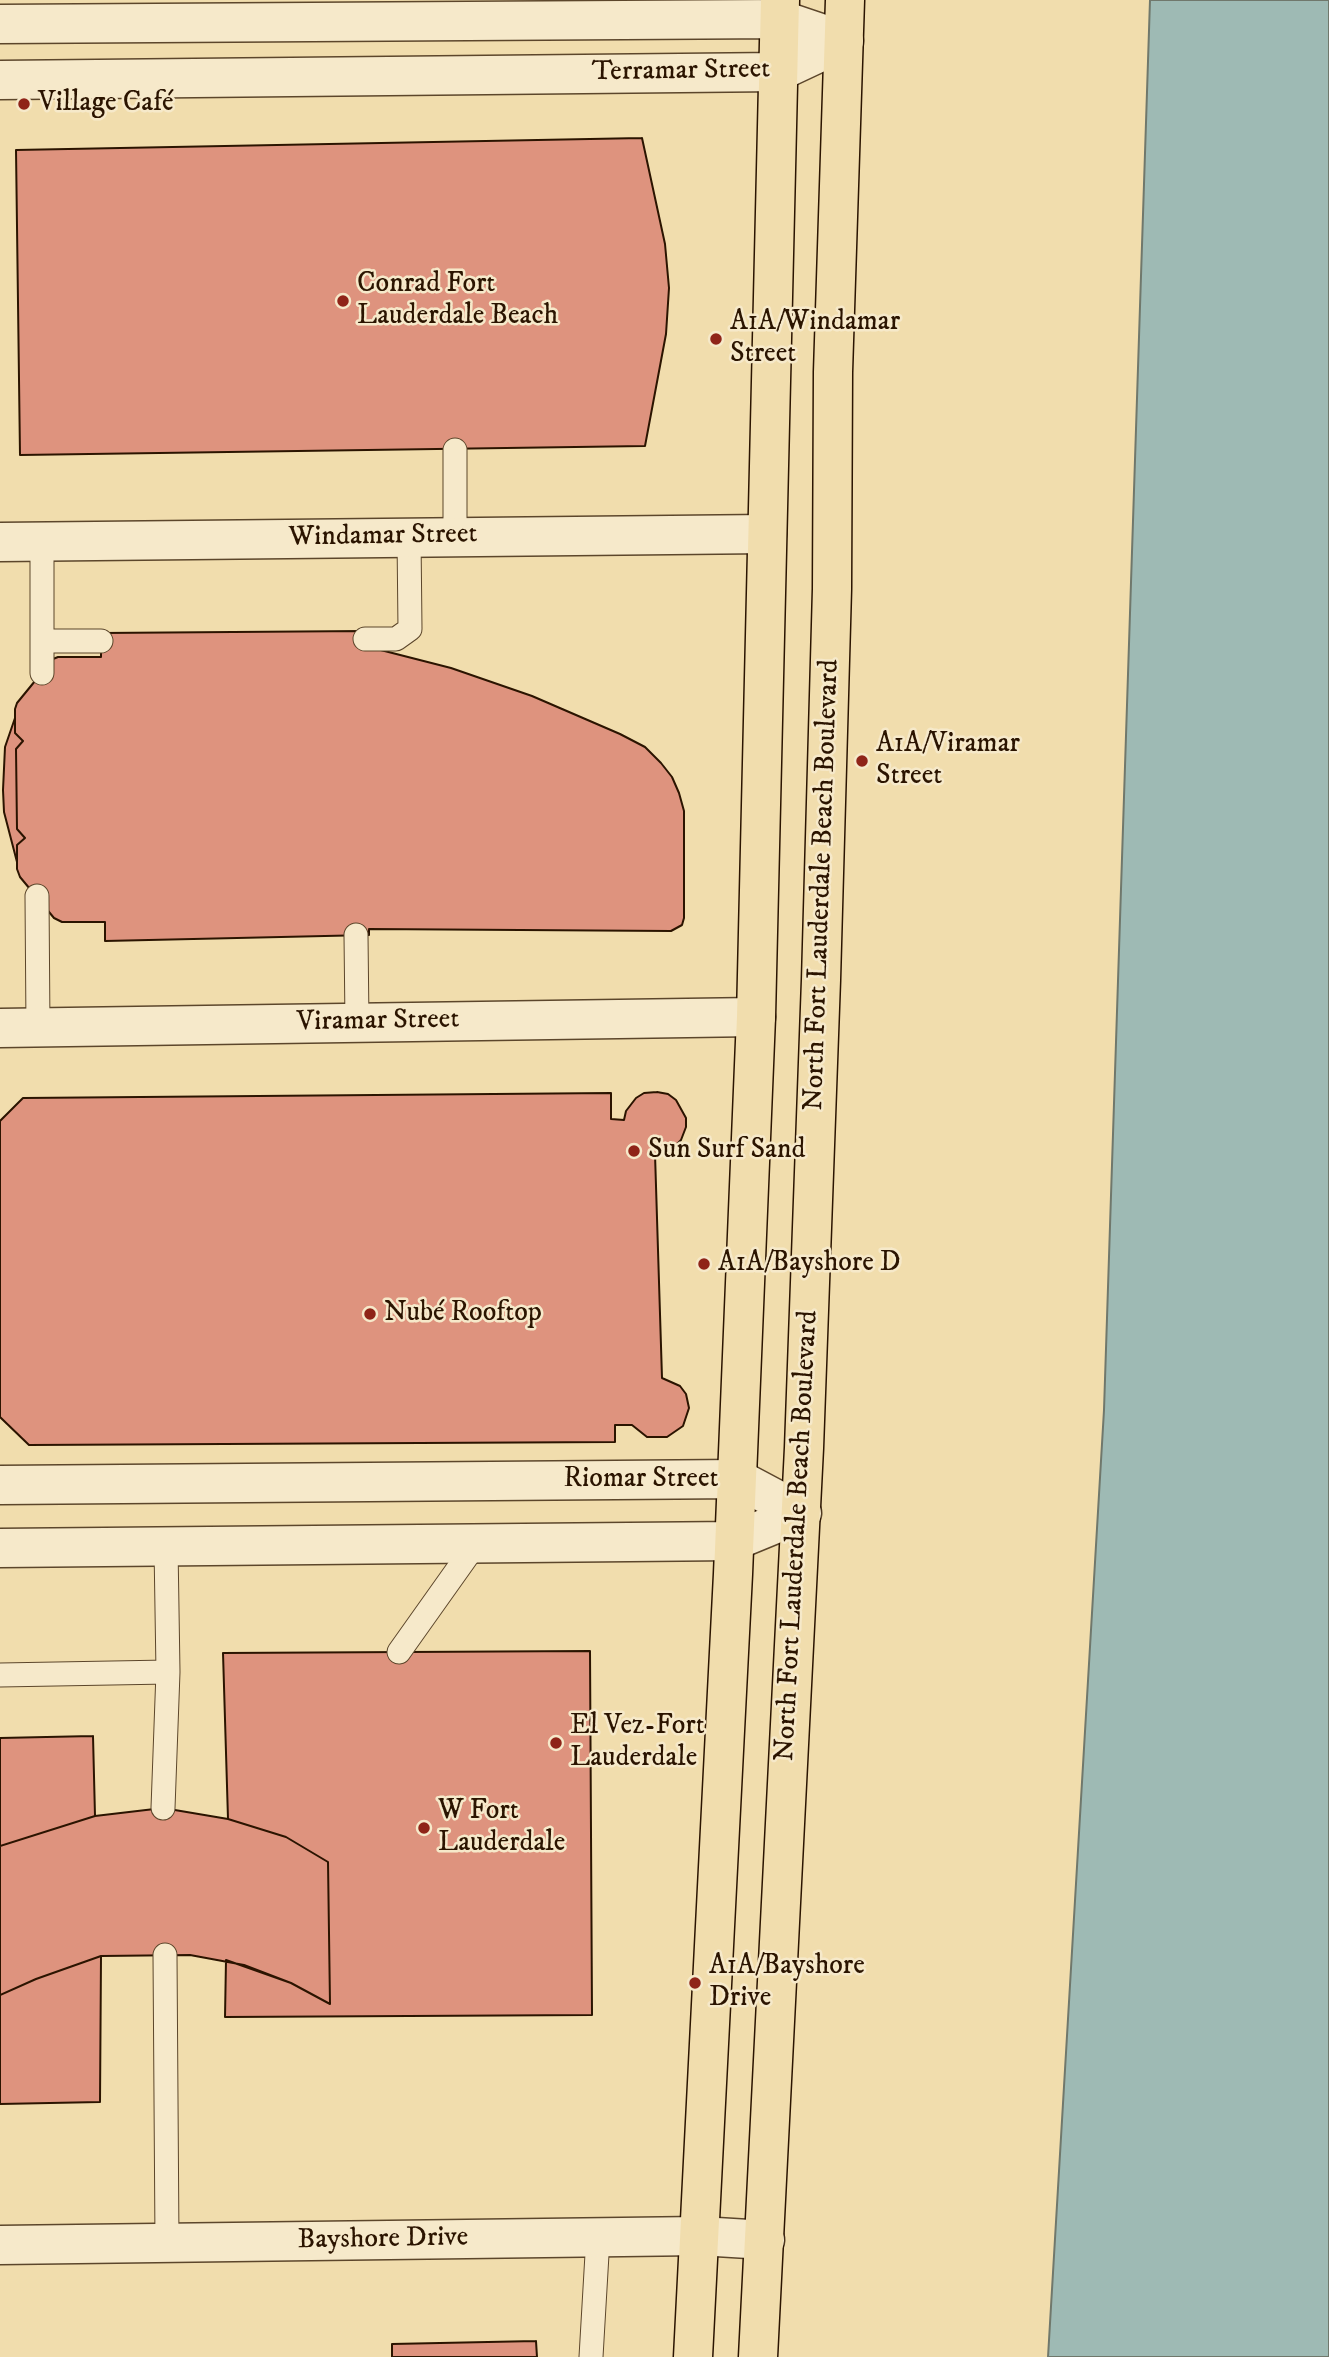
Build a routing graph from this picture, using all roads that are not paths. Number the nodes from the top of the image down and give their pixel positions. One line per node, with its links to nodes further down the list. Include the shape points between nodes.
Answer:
1 (845, 0): 4 (main road, North Fort Lauderdale Beach Boulevard)
2 (780, 9): 3 (street, Terramar Street); 4 (street, Terramar Street); 5 (main road)
3 (0, 24)
4 (844, 41): 5 (street, Terramar Street); 25 (main road, North Fort Lauderdale Beach Boulevard, via 821,980)
5 (778, 72): 6 (street, Terramar Street); 8 (main road)
6 (0, 80)
7 (454, 450): 9 (lane)
8 (767, 534): 9 (street, Windamar Street); 19 (main road)
9 (454, 536): 10 (street, Windamar Street)
10 (409, 537): 12 (street, Windamar Street); 13 (lane, via 410,629 396,639)
11 (0, 541): 12 (street, Windamar Street)
12 (42, 541): 14 (lane)
13 (365, 639)
14 (42, 642): 15 (lane); 16 (lane)
15 (101, 642)
16 (42, 673)
17 (37, 896): 22 (lane)
18 (356, 935): 20 (lane)
19 (756, 1017): 20 (street, Viramar Street); 23 (main road)
20 (357, 1023): 22 (street, Viramar Street)
21 (0, 1028): 22 (street, Viramar Street)
22 (38, 1028)
23 (737, 1479): 24 (street, Riomar Street); 25 (street, Riomar Street); 26 (main road)
24 (0, 1485)
25 (802, 1513): 26 (street); 37 (main road, North Fort Lauderdale Beach Boulevard)
26 (734, 1541): 27 (street); 35 (main road)
27 (475, 1545): 28 (street); 30 (lane)
28 (166, 1547): 29 (street); 31 (lane)
29 (0, 1548)
30 (399, 1652)
31 (168, 1672): 32 (lane); 33 (lane)
32 (0, 1675)
33 (163, 1808)
34 (165, 1955): 38 (lane)
35 (700, 2236): 36 (street, Bayshore Drive); 37 (street, Bayshore Drive); 41 (main road)
36 (598, 2237): 38 (street, Bayshore Drive); 40 (lane)
37 (765, 2240): 42 (main road, North Fort Lauderdale Beach Boulevard)
38 (167, 2243): 39 (street, Bayshore Drive)
39 (0, 2245)
40 (591, 2357)
41 (693, 2357)
42 (758, 2357)

